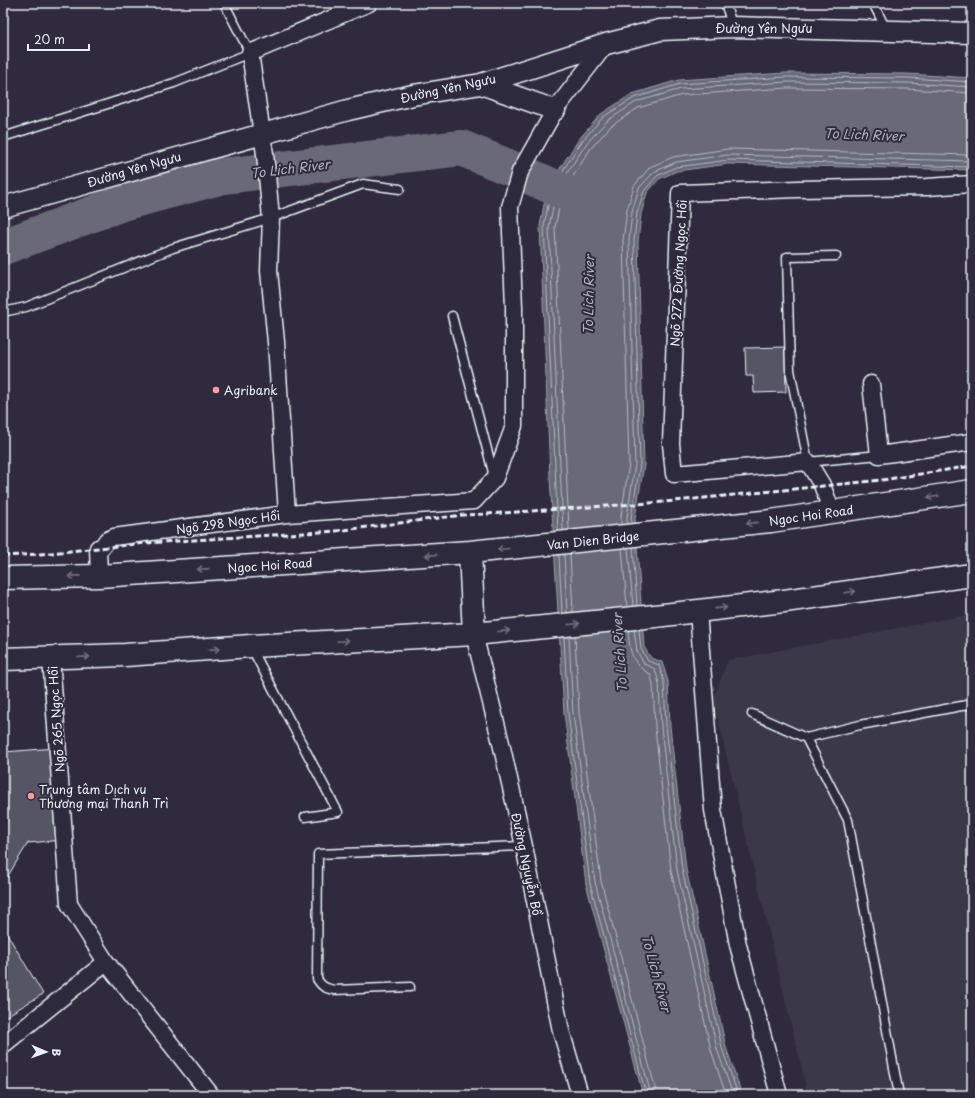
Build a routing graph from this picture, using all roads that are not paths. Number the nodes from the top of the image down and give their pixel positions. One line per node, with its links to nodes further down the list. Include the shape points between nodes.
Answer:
1 (224, 3): 9 (lane)
2 (369, 3): 9 (street)
3 (725, 3): 5 (lane)
4 (874, 3): 6 (lane)
5 (733, 27): 6 (street, Đường Yên Ngưu); 8 (street, Đường Yên Ngưu, via 660,30)
6 (886, 30): 7 (street, Đường Yên Ngưu)
7 (972, 33)
8 (606, 44): 10 (street, Đường Yên Ngưu); 11 (street)
9 (250, 53): 12 (street, Ngõ 298 Ngọc Hồi); 13 (lane, via 174,83)
10 (481, 84): 11 (street); 12 (street, Đường Yên Ngưu, via 413,95)
11 (555, 110): 25 (street, via 520,172 510,207 514,307 514,426)
12 (262, 133): 16 (street, Đường Yên Ngưu); 17 (street, Ngõ 298 Ngọc Hồi)
13 (3, 137)
14 (972, 184): 24 (street, Ngõ 272 Đường Ngọc Hồi, via 680,193 671,444 674,474)
15 (400, 189): 17 (lane, via 362,184)
16 (3, 207)
17 (270, 218): 19 (lane, via 173,248 26,307); 28 (street, Ngõ 298 Ngọc Hồi, via 269,271)
18 (836, 256): 24 (lane, via 787,257 790,370)
19 (3, 312)
20 (452, 316): 25 (lane)
21 (871, 384): 23 (street)
22 (972, 442): 23 (street)
23 (879, 455): 24 (lane)
24 (808, 462): 27 (street, via 822,485)
25 (494, 478): 28 (street, via 474,501)
26 (972, 491): 27 (highway, Ngoc Hoi Road, one-way to 27)
27 (832, 512): 29 (highway, Ngoc Hoi Road, one-way to 29, via 770,522)
28 (287, 514): 33 (street, Ngõ 298 Ngọc Hồi, via 114,537 98,548)
29 (649, 534): 30 (highway, Van Dien Bridge)
30 (536, 546): 31 (highway, Ngoc Hoi Road, one-way to 31)
31 (470, 552): 33 (highway, Ngoc Hoi Road, one-way to 33); 36 (highway)
32 (972, 575): 35 (highway, one-way to 32)
33 (99, 576): 34 (highway, Ngoc Hoi Road, one-way to 34)
34 (3, 578)
35 (698, 611): 36 (highway, one-way to 35); 50 (street, via 713,810 738,945)
36 (474, 634): 37 (highway, one-way to 36); 44 (street, Đường Nguyễn Bồ)
37 (251, 646): 38 (highway, one-way to 37); 43 (lane, via 338,812)
38 (51, 658): 39 (highway); 45 (street, Ngõ 265 Ngọc Hồi, via 69,904)
39 (3, 660)
40 (972, 704): 42 (lane)
41 (752, 714): 42 (lane)
42 (806, 738): 51 (lane, via 848,820)
43 (305, 817)
44 (524, 846): 46 (lane, via 318,854 317,979 320,984 334,990); 49 (street, Đường Nguyễn Bồ, via 561,1031)
45 (106, 962): 47 (street); 48 (street, Ngõ 265 Ngọc Hồi)
46 (410, 987)
47 (3, 1044)
48 (211, 1095)
49 (580, 1095)
50 (779, 1095)
51 (899, 1095)

